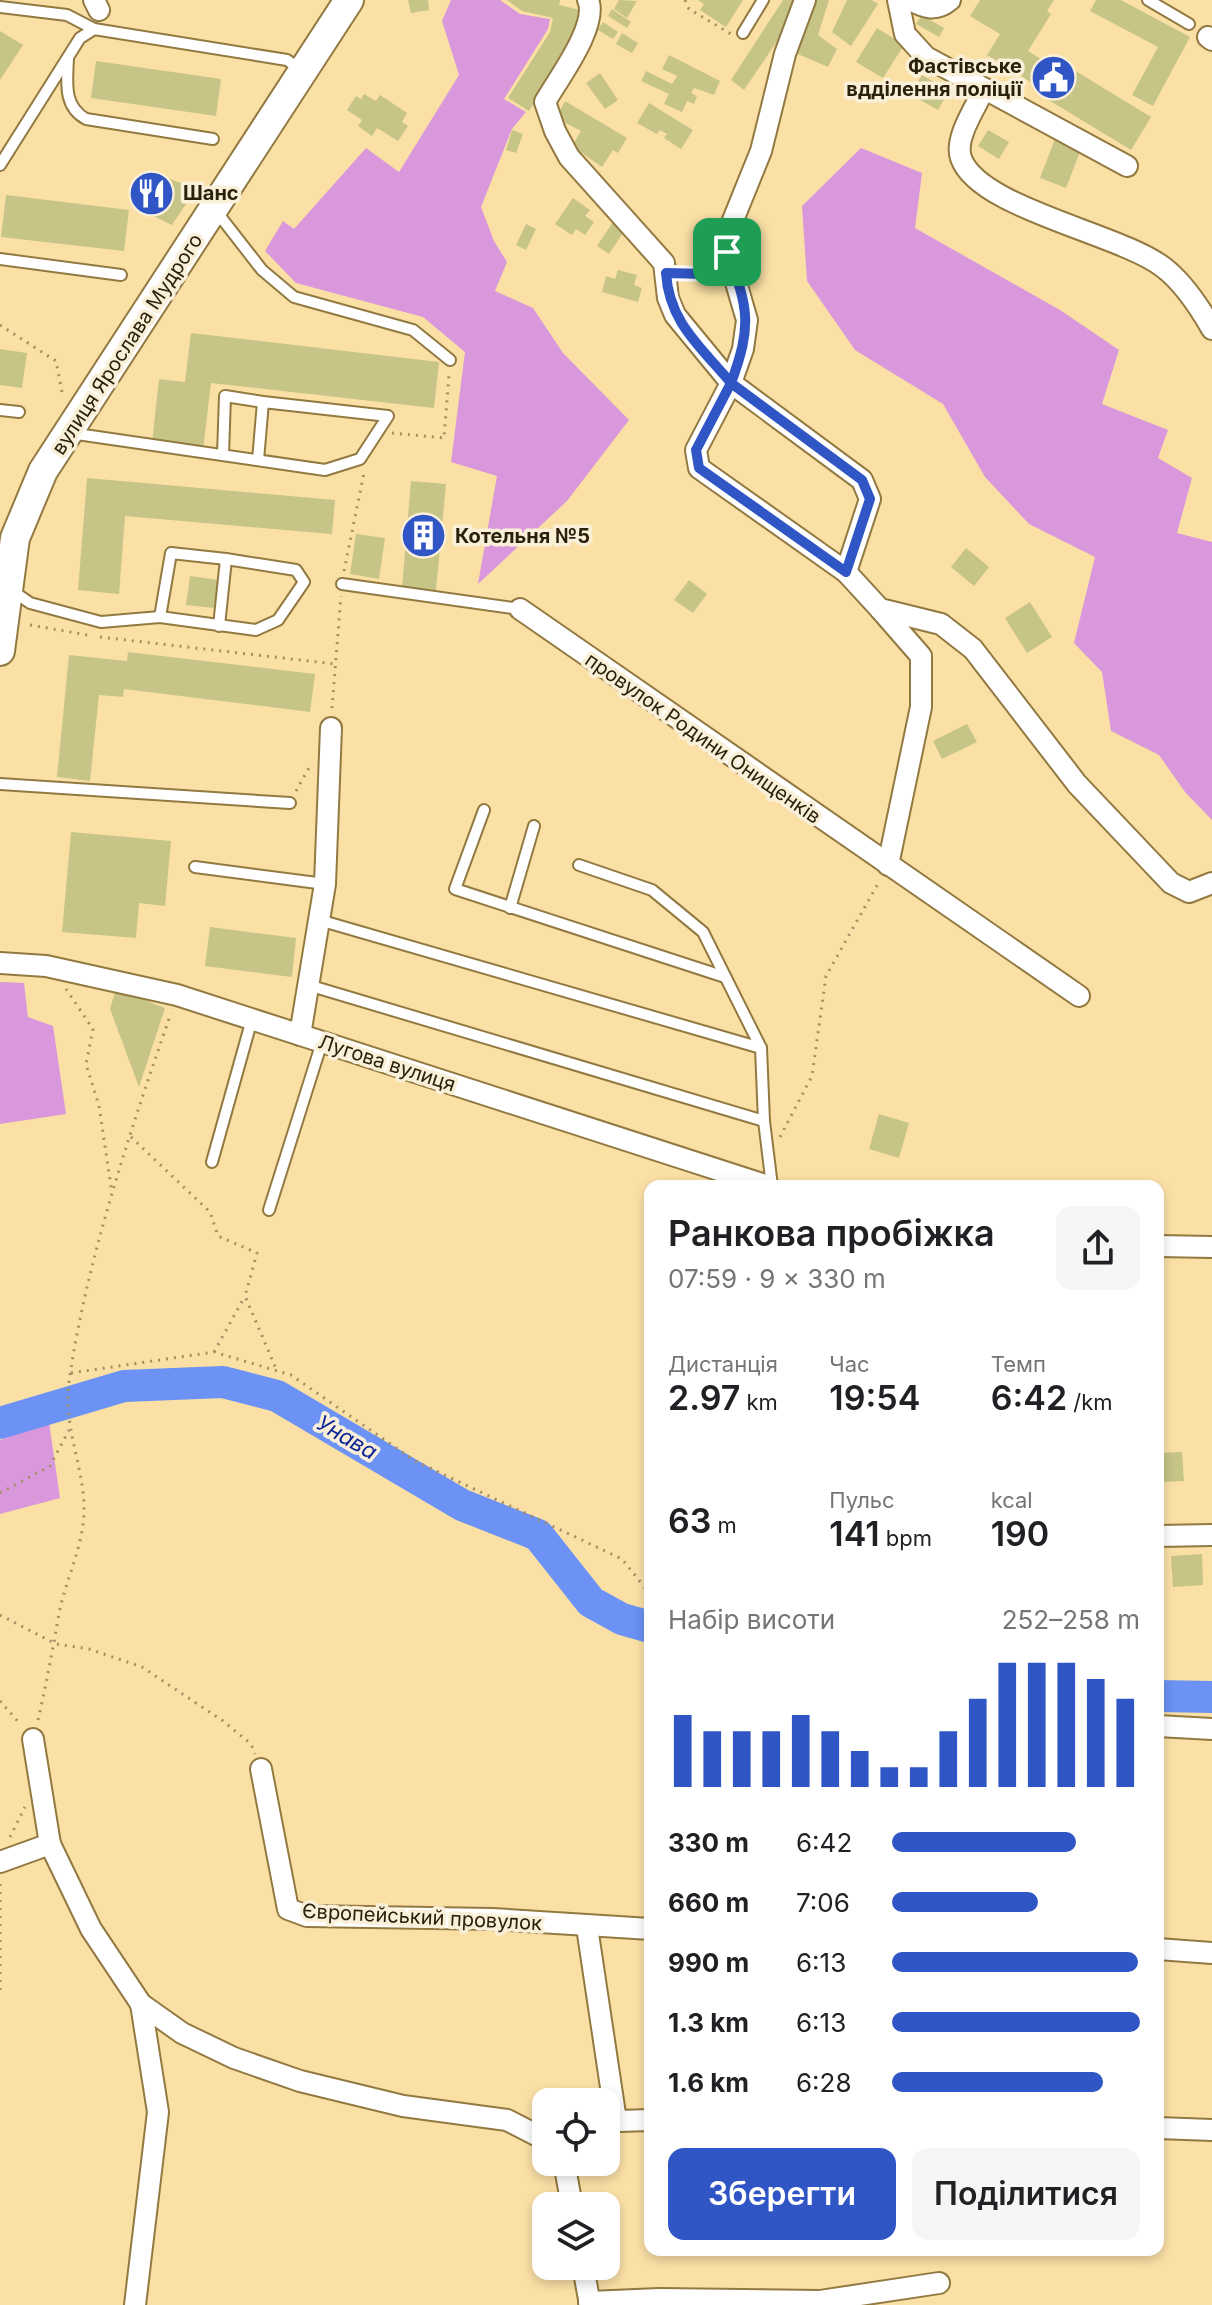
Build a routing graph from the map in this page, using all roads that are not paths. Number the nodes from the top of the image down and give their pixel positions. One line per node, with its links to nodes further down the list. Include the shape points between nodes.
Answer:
1 (349, 0): 14 (street, вулиця Ярослава Мудрого)
2 (588, 0): 24 (street, via 587,30 545,102 547,115 569,157 664,263 675,315)
3 (763, 0): 12 (lane)
4 (805, 0): 24 (street, via 785,54 761,151 727,235 747,320)
5 (898, 0): 15 (street, via 899,18 914,46)
6 (910, 0): 7 (street, via 926,9 943,7)
7 (950, 0)
8 (1148, 0): 11 (lane)
9 (0, 7): 10 (lane)
10 (96, 13): 13 (lane); 14 (lane, via 287,60)
11 (1189, 24)
12 (743, 33)
13 (68, 56): 16 (lane, via 68,97 73,111 86,119); 17 (lane)
14 (301, 70): 19 (street, вулиця Ярослава Мудрого)
15 (984, 89): 18 (street); 22 (street, via 959,145 961,159 974,175 1013,204 1129,245 1165,268)
16 (213, 139)
17 (0, 165)
18 (1127, 166)
19 (215, 210): 23 (lane, via 262,270 294,297 413,330); 28 (street, вулиця Ярослава Мудрого)
20 (0, 259): 21 (lane)
21 (121, 275)
22 (1212, 329)
23 (450, 360)
24 (731, 383): 32 (street, via 862,480 870,499); 32 (street, via 696,450 699,468)
25 (263, 402): 29 (lane, via 225,396); 30 (lane); 30 (lane, via 388,416 360,459 325,470)
26 (0, 410): 27 (lane)
27 (19, 412)
28 (68, 433): 29 (lane); 33 (street, вулиця Ярослава Мудрого, via 27,504)
29 (223, 455): 30 (lane)
30 (258, 460)
31 (226, 559): 37 (lane, via 171,553); 38 (lane); 38 (lane, via 296,570 304,582 278,620 256,630)
32 (846, 572): 36 (street)
33 (6, 577): 37 (lane, via 30,603 101,622); 39 (street, вулиця Ярослава Мудрого)
34 (342, 584): 35 (lane)
35 (520, 609): 46 (street, провулок Родини Онищенків)
36 (880, 609): 46 (street, via 921,656 921,707); 48 (street, via 941,624 973,649 1077,784 1171,883 1189,892)
37 (160, 617): 38 (lane)
38 (219, 626)
39 (8, 632)
40 (331, 728): 49 (street)
41 (0, 784): 42 (lane)
42 (290, 803)
43 (484, 810): 50 (lane, via 455,889)
44 (534, 826): 50 (lane)
45 (579, 865): 53 (lane, via 652,890 703,932)
46 (888, 865): 55 (street, провулок Родини Онищенків)
47 (195, 867): 49 (lane)
48 (1212, 883)
49 (325, 884): 51 (street)
50 (510, 908): 53 (lane)
51 (319, 920): 54 (street); 59 (lane)
52 (0, 963): 56 (street, Лугова вулиця, via 46,966 177,995)
53 (725, 977): 59 (lane)
54 (308, 985): 57 (street); 60 (lane)
55 (1079, 996)
56 (252, 1019): 57 (street, Лугова вулиця); 61 (lane)
57 (300, 1035): 58 (street, Лугова вулиця)
58 (322, 1042): 62 (street, Лугова вулиця); 64 (lane)
59 (761, 1048): 60 (lane)
60 (764, 1121): 63 (lane, via 769,1158)
61 (212, 1162)
62 (745, 1180)
63 (762, 1180)
64 (269, 1210)
65 (1164, 1246): 66 (street)
66 (1212, 1247)
67 (1212, 1535): 68 (street)
68 (1164, 1536)
69 (1164, 1726): 70 (street)
70 (1212, 1729)
71 (33, 1739): 73 (street)
72 (261, 1769): 75 (street, Європейський провулок, via 288,1909 307,1916 492,1919)
73 (50, 1844): 74 (street); 79 (street, via 91,1929)
74 (3, 1853)
75 (587, 1927): 76 (street, Європейський провулок); 80 (street, via 615,2114 619,2121)
76 (644, 1929)
77 (1164, 1949): 78 (street)
78 (1212, 1953)
79 (141, 2004): 83 (street, via 182,2033 300,2081 403,2106 507,2120); 87 (street, via 158,2112)
80 (644, 2120)
81 (1164, 2128): 82 (street)
82 (1212, 2130)
83 (532, 2133)
84 (585, 2280): 86 (street)
85 (939, 2283): 86 (street, via 820,2301 659,2299)
86 (589, 2304)
87 (135, 2305)

